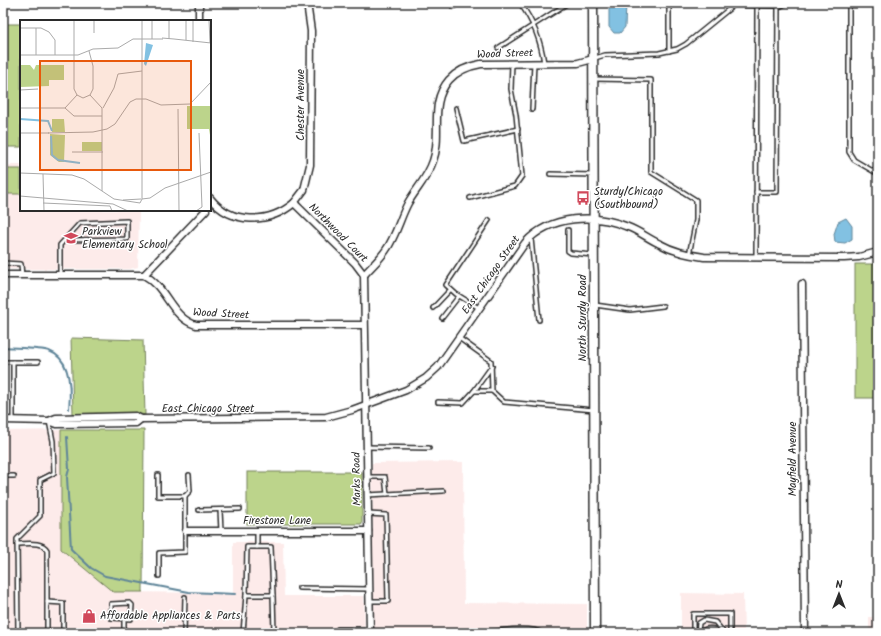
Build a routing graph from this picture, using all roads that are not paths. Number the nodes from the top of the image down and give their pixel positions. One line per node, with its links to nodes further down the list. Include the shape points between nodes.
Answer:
1 (199, 3): 13 (street)
2 (307, 3): 31 (street, Chester Avenue, via 312,32 310,166 304,190)
3 (460, 3): 12 (lane)
4 (520, 3): 14 (lane)
5 (568, 3): 14 (lane)
6 (593, 3): 17 (street, North Sturdy Road)
7 (669, 3): 16 (lane)
8 (786, 3): 11 (lane)
9 (849, 3): 26 (lane, via 849,152 854,160)
10 (757, 5): 11 (lane); 16 (lane, via 734,5 686,44); 28 (lane)
11 (778, 6): 28 (lane, via 777,192)
12 (453, 7)
13 (199, 20)
14 (533, 26): 15 (lane); 20 (lane)
15 (498, 48)
16 (669, 51): 17 (lane, via 605,55)
17 (593, 59): 20 (street, Wood Street, via 578,63); 21 (street, North Sturdy Road)
18 (512, 63): 19 (street, Wood Street); 24 (lane, via 511,89); 45 (street, Wood Street, via 474,65 460,71 448,82 436,106 436,144 433,162 408,203 386,250)
19 (534, 63): 20 (street, Wood Street); 23 (lane)
20 (544, 63)
21 (593, 79): 27 (street, North Sturdy Road); 40 (lane, via 652,80 651,172 696,200 696,220)
22 (456, 108): 24 (lane, via 464,141)
23 (532, 109)
24 (518, 129): 29 (lane, via 522,176 515,186)
25 (550, 174): 27 (lane)
26 (878, 174)
27 (593, 175): 33 (street, North Sturdy Road)
28 (756, 192): 41 (lane)
29 (470, 198)
30 (211, 202): 31 (street, Northwood Court, via 232,214 253,219 276,216)
31 (294, 203): 45 (street, Northwood Court)
32 (205, 211): 44 (street)
33 (593, 219): 36 (street, East Chicago Street, via 547,225); 39 (street, North Sturdy Road); 40 (street, East Chicago Street, via 629,227 668,248)
34 (489, 220): 49 (lane, via 446,285)
35 (568, 230): 39 (lane, via 568,251 571,254)
36 (530, 237): 54 (street, East Chicago Street); 56 (lane)
37 (66, 240): 37 (lane, via 127,239 127,221 84,222 77,226); 47 (lane, via 60,245)
38 (878, 252): 41 (street, East Chicago Street, via 844,258)
39 (594, 255): 51 (street, North Sturdy Road)
40 (689, 255): 41 (street, East Chicago Street)
41 (756, 257)
42 (3, 263): 46 (lane, via 21,264)
43 (3, 275): 46 (street)
44 (144, 275): 47 (street); 57 (street, Wood Street, via 158,285 180,317 196,325)
45 (364, 275): 57 (street, Northwood Court)
46 (22, 276): 47 (street)
47 (60, 276)
48 (802, 284): 118 (street, Mayfield Avenue)
49 (450, 290): 50 (lane); 53 (lane)
50 (459, 296): 54 (lane); 55 (lane)
51 (594, 304): 52 (lane, via 630,310); 67 (street, North Sturdy Road)
52 (663, 306)
53 (433, 308)
54 (480, 308): 58 (street, East Chicago Street)
55 (442, 318)
56 (539, 320)
57 (364, 325): 66 (street, Marks Road)
58 (459, 338): 62 (lane, via 488,358); 66 (street, East Chicago Street, via 439,366 426,378 406,390)
59 (3, 362): 60 (lane)
60 (13, 362): 61 (lane); 69 (lane)
61 (38, 362)
62 (492, 366): 63 (lane); 64 (lane)
63 (474, 391): 64 (lane); 65 (lane, via 463,403)
64 (492, 391): 67 (lane, via 504,402)
65 (438, 402)
66 (366, 404): 70 (street, East Chicago Street, via 338,415 321,418 141,419 136,416 56,418); 71 (street, Marks Road)
67 (594, 410): 112 (street, North Sturdy Road)
68 (3, 420): 69 (street, East Chicago Street)
69 (13, 420): 70 (street, East Chicago Street)
70 (49, 421): 90 (lane, via 53,441 54,473 40,480 40,516 17,538)
71 (366, 447): 72 (lane); 77 (street, Marks Road)
72 (429, 448)
73 (158, 475): 81 (lane, via 158,496)
74 (189, 475): 81 (lane, via 190,491)
75 (3, 476): 76 (lane)
76 (14, 476)
77 (367, 477): 79 (lane, via 385,477); 80 (street, Marks Road)
78 (443, 491): 79 (lane)
79 (386, 494): 80 (lane)
80 (368, 495): 85 (street, Marks Road)
81 (185, 496): 86 (lane)
82 (199, 510): 83 (lane)
83 (220, 510): 84 (lane); 87 (lane)
84 (240, 510)
85 (368, 514): 89 (street, Marks Road); 98 (lane, via 386,515 388,601)
86 (186, 531): 87 (street, Firestone Lane); 92 (lane, via 185,552 159,553)
87 (221, 531): 88 (street, Firestone Lane)
88 (258, 531): 89 (street, Firestone Lane); 91 (lane)
89 (368, 531): 94 (street, Marks Road)
90 (17, 544): 99 (lane, via 45,546); 103 (lane)
91 (258, 547): 95 (lane, via 247,547); 96 (lane, via 271,547)
92 (159, 576)
93 (299, 588): 94 (lane)
94 (369, 589): 98 (street, Marks Road)
95 (246, 595): 96 (lane); 108 (lane)
96 (273, 595): 109 (lane)
97 (185, 597): 107 (lane)
98 (369, 601): 102 (street, Marks Road)
99 (47, 602): 104 (lane); 105 (lane, via 63,603)
100 (124, 619): 100 (lane, via 111,618 111,604 132,604 132,617); 106 (lane)
101 (338, 629): 102 (lane)
102 (370, 631)
103 (18, 633)
104 (47, 633)
105 (63, 633)
106 (124, 633)
107 (184, 633)
108 (243, 633)
109 (274, 633)
110 (478, 633): 111 (lane, via 528,629)
111 (542, 633)
112 (595, 633)
113 (693, 633): 117 (lane, via 693,614 730,614)
114 (699, 633): 115 (lane, via 710,628); 116 (lane, via 700,623 711,620 719,625)
115 (720, 633)
116 (724, 633)
117 (730, 633)
118 (805, 633)

